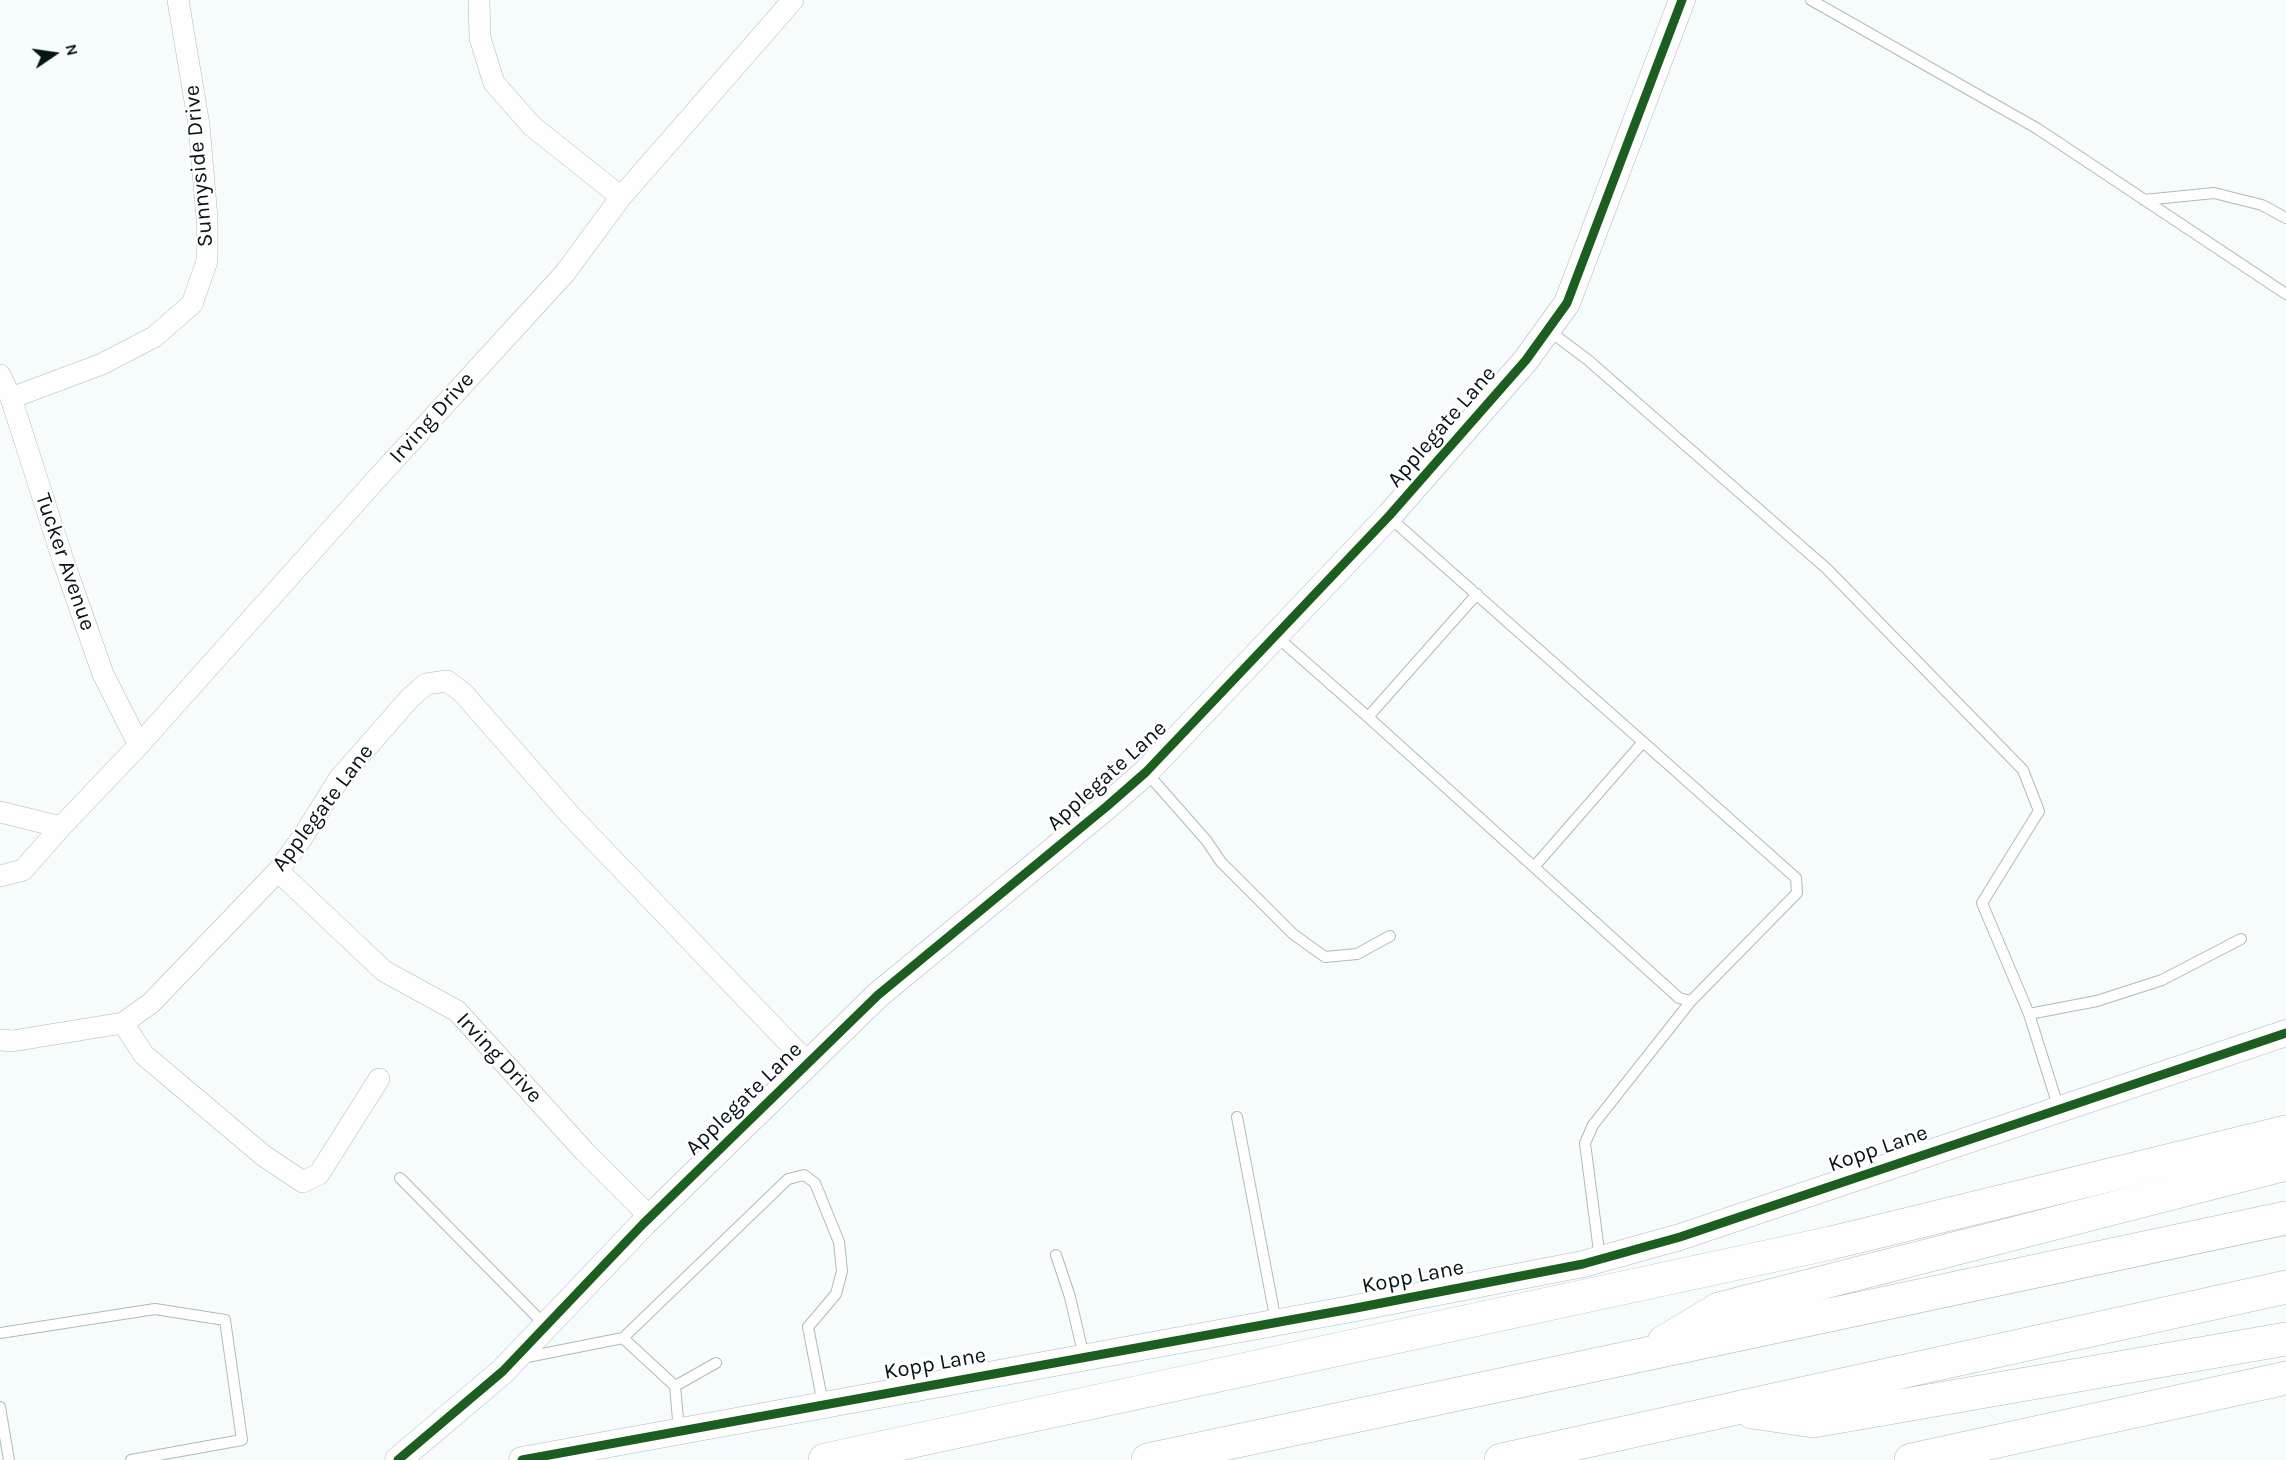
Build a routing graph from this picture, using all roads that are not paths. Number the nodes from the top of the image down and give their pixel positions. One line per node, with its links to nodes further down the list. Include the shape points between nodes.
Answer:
1 (178, 0): 12 (street, Sunnyside Drive, via 199,125 207,218 207,261 192,304 154,338 102,364)
2 (479, 0): 6 (street, via 480,38 494,83 532,126)
3 (793, 0): 6 (street, Irving Drive)
4 (1683, 0): 10 (street, Applegate Lane, via 1567,303)
5 (1811, 0): 7 (lane, via 2038,129)
6 (621, 197): 18 (street, Irving Drive, via 565,273)
7 (2144, 200): 8 (lane, via 2214,193 2262,205); 9 (lane)
8 (2286, 218)
9 (2286, 294)
10 (1548, 330): 13 (street, Applegate Lane); 28 (lane, via 1588,360 1827,569 2023,770 2039,811 1982,903)
11 (0, 375): 12 (street, Tucker Avenue)
12 (11, 399): 18 (street, Tucker Avenue, via 103,674)
13 (1389, 516): 14 (lane); 15 (street, Applegate Lane)
14 (1477, 594): 16 (lane); 17 (lane)
15 (1276, 636): 16 (lane); 19 (street, Applegate Lane)
16 (1368, 717): 22 (lane)
17 (1643, 742): 22 (lane); 27 (lane, via 1796,878 1797,892)
18 (139, 745): 21 (street, Irving Drive)
19 (1146, 772): 25 (lane, via 1221,862 1293,934 1325,957 1357,954); 32 (street, Applegate Lane, via 878,995)
20 (0, 812): 21 (street)
21 (61, 827): 24 (street, Irving Drive, via 23,870)
22 (1534, 867): 27 (lane, via 1679,998)
23 (278, 871): 29 (street, Applegate Lane, via 151,1003); 32 (street, Applegate Lane, via 339,779 402,707 426,684 447,681 463,693 570,815); 39 (street, Irving Drive, via 384,971 457,1011)
24 (0, 876)
25 (1390, 936)
26 (2241, 939): 28 (lane, via 2162,980 2097,1001)
27 (1691, 1000): 42 (lane, via 1593,1125 1585,1143)
28 (2029, 1014): 34 (lane)
29 (123, 1023): 31 (street, Applegate Lane); 33 (street, via 144,1055 264,1156 303,1182 319,1174)
30 (2286, 1033): 34 (street, Kopp Lane)
31 (0, 1040)
32 (808, 1063): 39 (street, Applegate Lane)
33 (379, 1079)
34 (2059, 1109): 42 (street, Kopp Lane, via 1680,1237)
35 (1237, 1117): 44 (lane)
36 (2286, 1132): 63 (main road, via 1831,1243)
37 (2286, 1164): 49 (main road, via 1719,1309)
38 (400, 1178): 45 (lane)
39 (650, 1217): 45 (street, Applegate Lane)
40 (2286, 1218): 49 (main road)
41 (1056, 1255): 50 (lane)
42 (1600, 1259): 44 (street, Kopp Lane)
43 (2286, 1287): 57 (main road)
44 (1276, 1322): 50 (street, Kopp Lane)
45 (545, 1325): 51 (street, Applegate Lane)
46 (0, 1333): 60 (lane, via 154,1309 225,1320 242,1440)
47 (623, 1338): 51 (lane); 54 (lane); 55 (lane, via 788,1179 804,1175 815,1183 839,1242 842,1271 836,1294 808,1327)
48 (2286, 1339): 57 (main road, via 1812,1421)
49 (1640, 1356): 64 (main road)
50 (1084, 1357): 55 (street, Kopp Lane)
51 (513, 1360): 61 (street, Applegate Lane)
52 (716, 1364): 54 (lane)
53 (2286, 1378): 66 (main road)
54 (675, 1386): 58 (lane)
55 (823, 1404): 58 (street, Kopp Lane)
56 (0, 1407): 59 (lane)
57 (1732, 1410): 65 (main road)
58 (679, 1431): 62 (street, Kopp Lane)
59 (9, 1460)
60 (131, 1460)
61 (398, 1460)
62 (522, 1460)
63 (825, 1460)
64 (1148, 1460)
65 (1501, 1460)
66 (1911, 1460)

